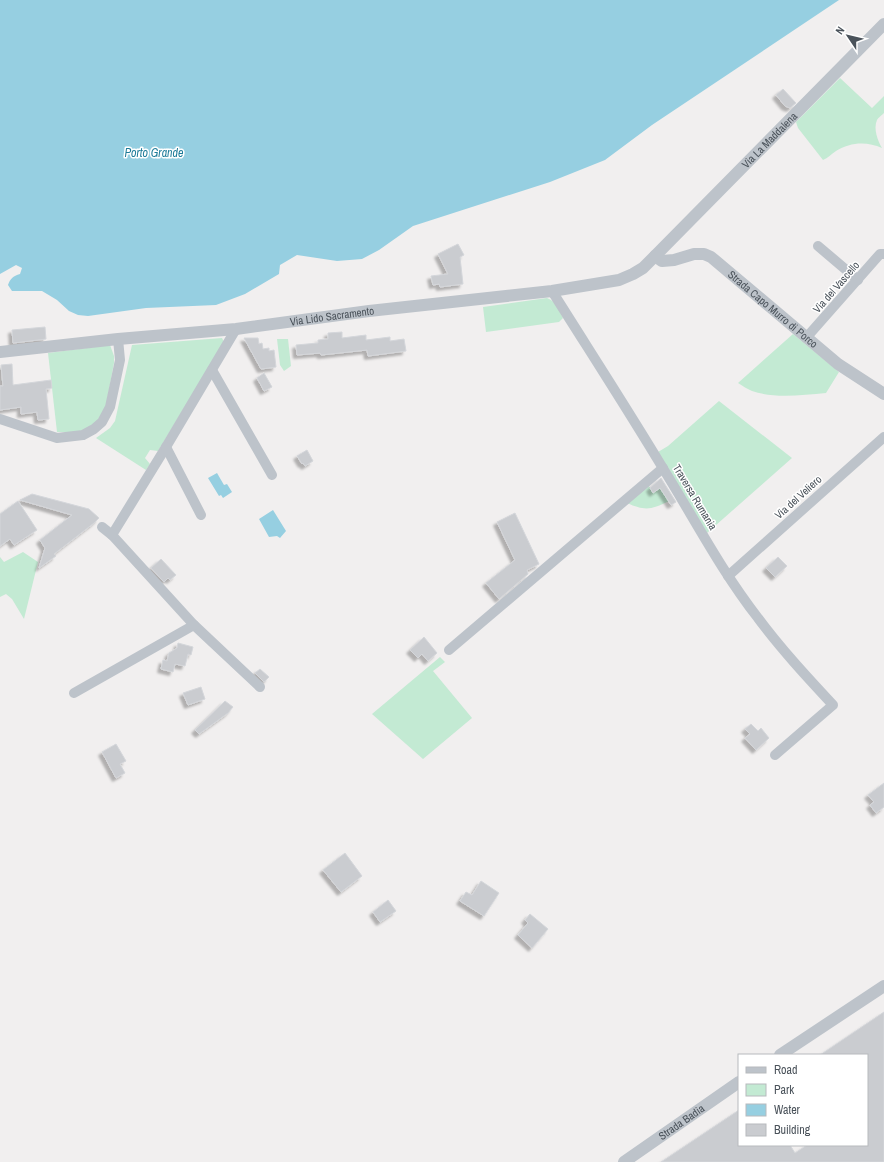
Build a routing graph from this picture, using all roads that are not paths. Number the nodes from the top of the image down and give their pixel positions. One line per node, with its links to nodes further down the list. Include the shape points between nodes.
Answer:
1 (884, 24): 4 (street, Via La Maddalena)
2 (818, 246): 5 (street)
3 (884, 254): 5 (street, Via del Vascello, via 880,254)
4 (655, 256): 6 (street, Via Lido Sacramento, via 643,268 619,280); 8 (street, Strada Capo Murro di Porco, via 662,261 694,254 711,257)
5 (858, 280): 8 (street, Via del Vascello)
6 (552, 291): 7 (street, Via Lido Sacramento); 16 (street, Traversa Rumania)
7 (236, 329): 9 (street, Via Lido Sacramento); 11 (street)
8 (806, 338): 12 (street, Strada Capo Murro di Porco, via 838,364)
9 (118, 339): 10 (street, Via Lido Sacramento); 13 (street, via 120,360 110,407 102,422 94,429 83,435 57,438)
10 (0, 352)
11 (212, 370): 15 (street); 17 (street)
12 (884, 394)
13 (0, 419)
14 (884, 436): 21 (street, Via del Veliero)
15 (166, 448): 18 (street); 20 (street)
16 (663, 468): 21 (street, Traversa Rumania); 23 (street)
17 (272, 476)
18 (201, 515)
19 (102, 527): 20 (street)
20 (112, 535): 22 (street)
21 (728, 576): 26 (street, Traversa Rumania, via 791,660 833,705)
22 (194, 625): 24 (street); 25 (street)
23 (449, 650)
24 (260, 687)
25 (74, 693)
26 (775, 755)
27 (884, 986): 28 (street)
28 (782, 1054)
29 (738, 1083): 30 (street, Strada Badia)
30 (624, 1162)

